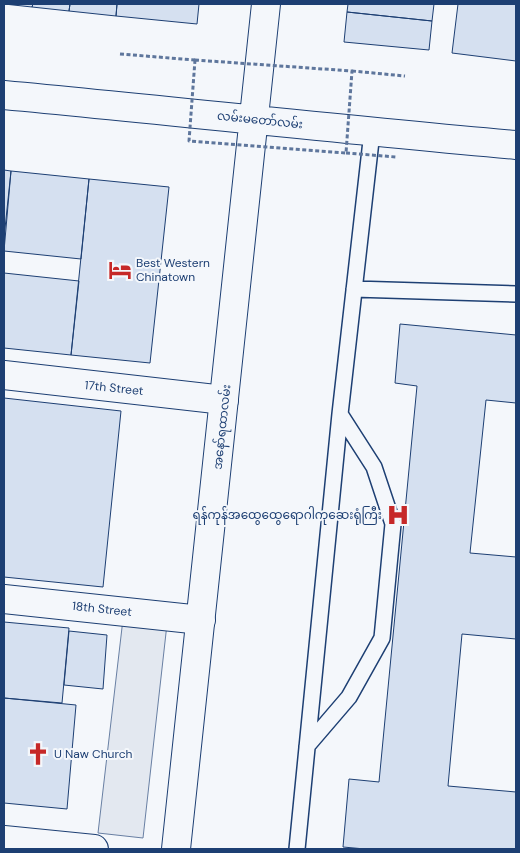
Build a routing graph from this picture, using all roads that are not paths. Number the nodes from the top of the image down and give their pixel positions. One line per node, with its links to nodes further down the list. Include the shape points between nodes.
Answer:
1 (266, 4): 3 (main road, အနော်ရထာလမ်း)
2 (4, 95): 3 (main road, လမ်းမတော်လမ်း)
3 (254, 119): 4 (main road, လမ်းမတော်လမ်း); 9 (main road, အနော်ရထာလမ်း)
4 (372, 132): 5 (main road, လမ်းမတော်လမ်း); 6 (lane)
5 (516, 145)
6 (354, 289): 7 (lane); 10 (lane)
7 (516, 294)
8 (4, 375): 9 (main road, 17th Street)
9 (224, 400): 12 (main road, အနော်ရထာလမ်း)
10 (340, 414): 13 (lane); 13 (lane, via 374,467 393,524 382,638 350,697)
11 (4, 599): 12 (main road, 18th Street)
12 (201, 620): 16 (main road, အနော်ရထာလမ်း)
13 (307, 746): 17 (lane)
14 (4, 840): 15 (main road)
15 (94, 849)
16 (176, 849)
17 (297, 849)

